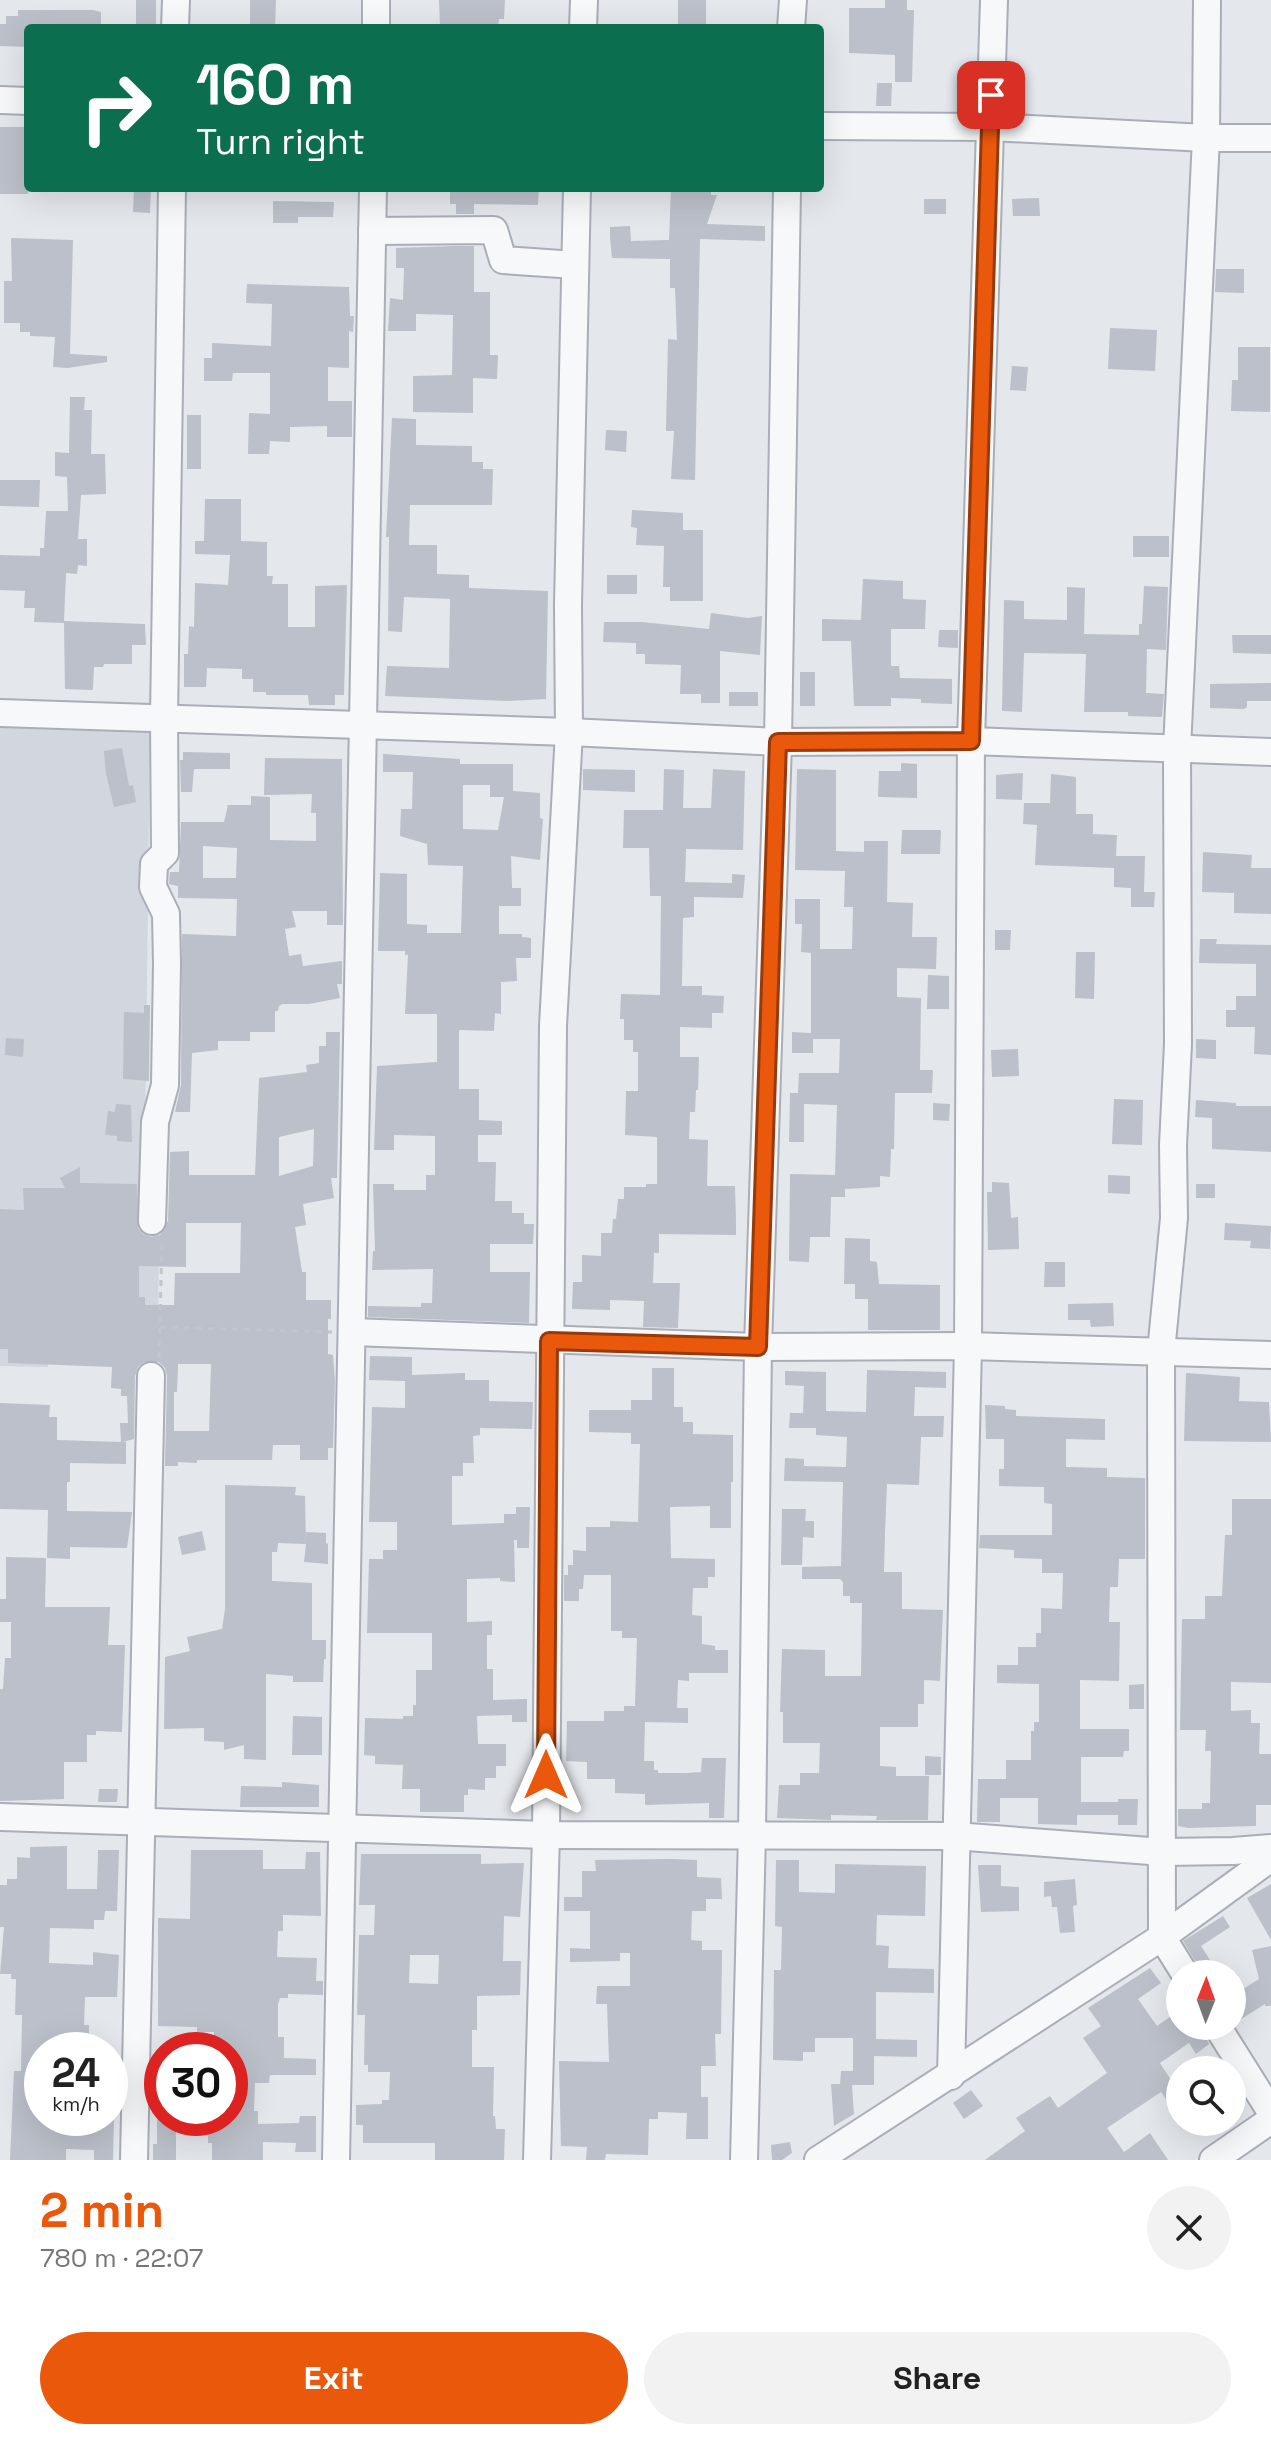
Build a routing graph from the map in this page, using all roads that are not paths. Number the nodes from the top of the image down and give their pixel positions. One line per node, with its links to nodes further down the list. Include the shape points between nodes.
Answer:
1 (176, 0): 7 (street)
2 (376, 0): 8 (street)
3 (584, 0): 9 (street)
4 (793, 0): 10 (street)
5 (994, 0): 14 (street)
6 (1207, 0): 15 (street)
7 (175, 24)
8 (376, 24)
9 (583, 24)
10 (791, 24)
11 (0, 100): 12 (street)
12 (24, 101)
13 (824, 126): 14 (street)
14 (990, 127): 15 (street); 27 (street)
15 (1206, 138): 16 (street); 29 (street)
16 (1271, 138)
17 (172, 192): 24 (street)
18 (373, 192): 21 (street)
19 (577, 192): 22 (street)
20 (787, 192): 28 (street)
21 (372, 231): 22 (street, via 494,230 503,260); 25 (street)
22 (575, 265): 26 (street)
23 (0, 713): 24 (street)
24 (164, 718): 25 (street); 31 (street, via 165,853 154,864 153,887 166,914 165,1085 155,1122)
25 (364, 725): 26 (street); 32 (street)
26 (569, 732): 28 (street); 33 (street, via 553,1026)
27 (971, 741): 28 (street); 29 (street); 34 (street)
28 (778, 742): 35 (street)
29 (1177, 749): 30 (street); 36 (street, via 1174,1218)
30 (1271, 752)
31 (152, 1221)
32 (352, 1332): 33 (street); 41 (street)
33 (549, 1341): 35 (street); 43 (street)
34 (968, 1346): 35 (street); 36 (street); 44 (street)
35 (758, 1347): 42 (street)
36 (1161, 1352): 37 (street); 46 (street)
37 (1271, 1355)
38 (151, 1376): 40 (street)
39 (0, 1817): 40 (street)
40 (142, 1822): 41 (street); 54 (street)
41 (341, 1829): 43 (street); 55 (street)
42 (752, 1834): 43 (street); 44 (street); 57 (street)
43 (546, 1835): 56 (street)
44 (955, 1836): 46 (street); 51 (street)
45 (1271, 1848): 46 (street)
46 (1163, 1852): 48 (street)
47 (1271, 1858): 48 (street)
48 (1162, 1937): 49 (street); 51 (street)
49 (1176, 1960)
50 (1226, 2040): 52 (street)
51 (951, 2076): 58 (street)
52 (1271, 2112)
53 (1271, 2120): 59 (street)
54 (134, 2160)
55 (336, 2160)
56 (537, 2160)
57 (744, 2160)
58 (818, 2160)
59 (1213, 2160)

